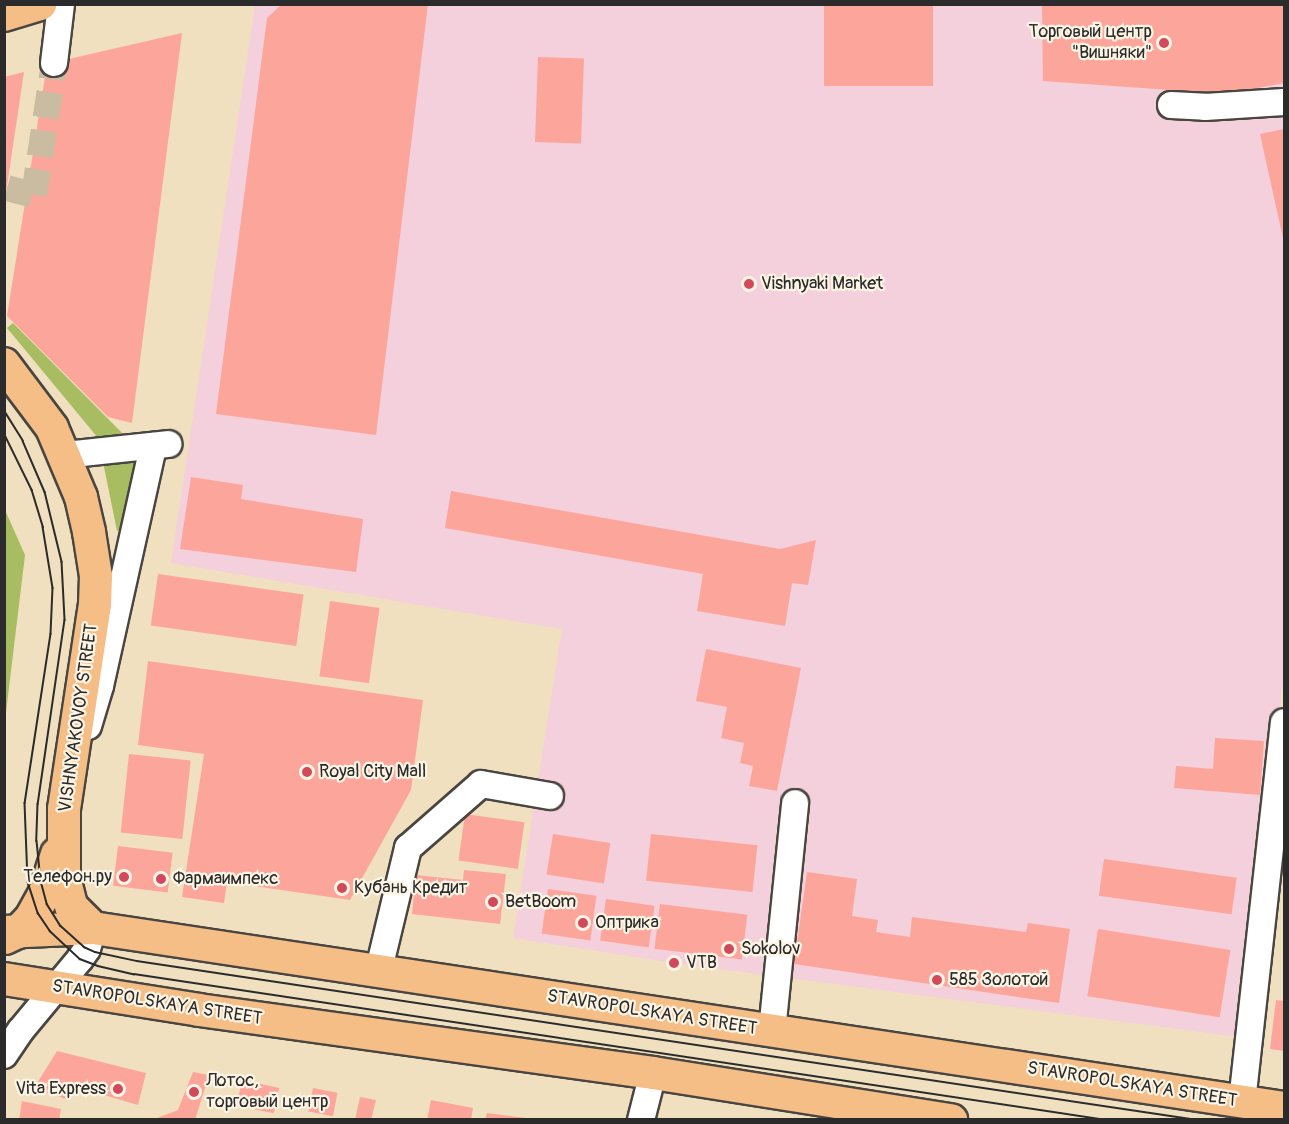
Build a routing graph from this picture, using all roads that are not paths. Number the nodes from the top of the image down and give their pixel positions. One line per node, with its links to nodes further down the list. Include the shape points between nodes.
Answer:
1 (40, 4): 3 (main road)
2 (61, 4): 4 (street)
3 (4, 15)
4 (54, 63)
5 (1284, 102): 6 (street)
6 (1171, 105)
7 (4, 364): 8 (main road, VISHNYAKOVOY STREET, via 52,428)
8 (64, 455): 12 (main road, VISHNYAKOVOY STREET, via 81,497 96,576); 12 (street, via 161,445 100,686)
9 (1284, 722): 21 (street)
10 (550, 796): 15 (street, via 482,784 408,848)
11 (795, 803): 18 (street)
12 (64, 809): 13 (main road, VISHNYAKOVOY STREET, via 66,892 71,906); 14 (main road, STAVROPOLSKAYA STREET, via 51,877 31,918)
13 (93, 928): 14 (main road, STAVROPOLSKAYA STREET); 15 (main road, STAVROPOLSKAYA STREET); 17 (street, via 87,949)
14 (9, 934)
15 (378, 973): 18 (main road, STAVROPOLSKAYA STREET)
16 (4, 979): 17 (main road, STAVROPOLSKAYA STREET)
17 (57, 988): 19 (street); 20 (main road, STAVROPOLSKAYA STREET)
18 (772, 1031): 21 (main road, STAVROPOLSKAYA STREET)
19 (4, 1055)
20 (653, 1073): 23 (street); 24 (main road, STAVROPOLSKAYA STREET)
21 (1242, 1102): 22 (main road, STAVROPOLSKAYA STREET)
22 (1284, 1108)
23 (641, 1119)
24 (951, 1119)

